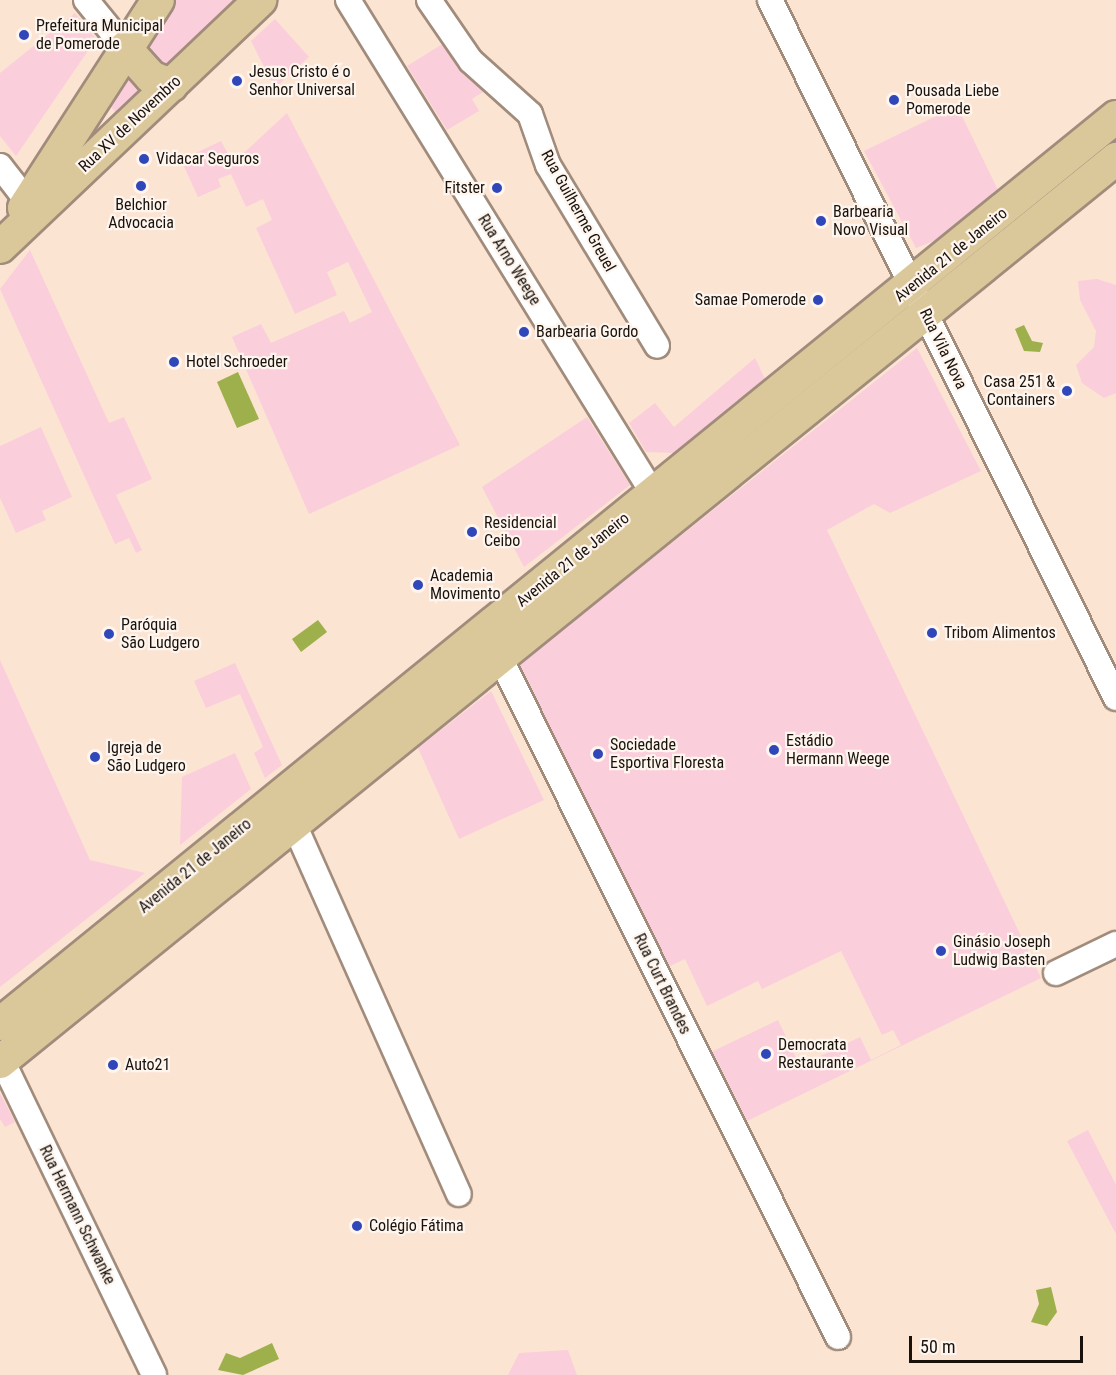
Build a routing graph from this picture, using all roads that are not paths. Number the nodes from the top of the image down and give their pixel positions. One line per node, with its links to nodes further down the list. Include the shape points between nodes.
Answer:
1 (86, 0): 7 (street)
2 (158, 0): 7 (main road, Rua XV de Novembro)
3 (260, 0): 8 (main road, Rua XV de Novembro)
4 (348, 0): 16 (street, Rua Arno Weege)
5 (429, 0): 15 (street, Rua Guilherme Greuel, via 471,62 530,114 548,165)
6 (770, 0): 14 (street, Rua Vila Nova)
7 (124, 48): 8 (main road, via 152,77); 12 (main road, Rua XV de Novembro)
8 (171, 85): 13 (main road, Rua XV de Novembro)
9 (1116, 117): 14 (main road, Avenida 21 de Janeiro)
10 (1116, 159): 14 (main road, Avenida 21 de Janeiro)
11 (0, 166): 12 (street)
12 (28, 202): 13 (main road, Rua XV de Novembro)
13 (0, 245)
14 (919, 299): 16 (main road, Avenida 21 de Janeiro); 18 (street, Rua Vila Nova)
15 (657, 346)
16 (662, 507): 17 (main road, Avenida 21 de Janeiro)
17 (493, 644): 19 (main road, Avenida 21 de Janeiro); 22 (main road, Avenida 21 de Janeiro); 25 (street, Rua Curt Brandes)
18 (1116, 698)
19 (294, 824): 23 (main road, Avenida 21 de Janeiro); 24 (street)
20 (1116, 944): 21 (street)
21 (1056, 974)
22 (0, 1024)
23 (1, 1059): 26 (street, Rua Hermann Schwanke)
24 (459, 1194)
25 (838, 1337)
26 (154, 1375)

